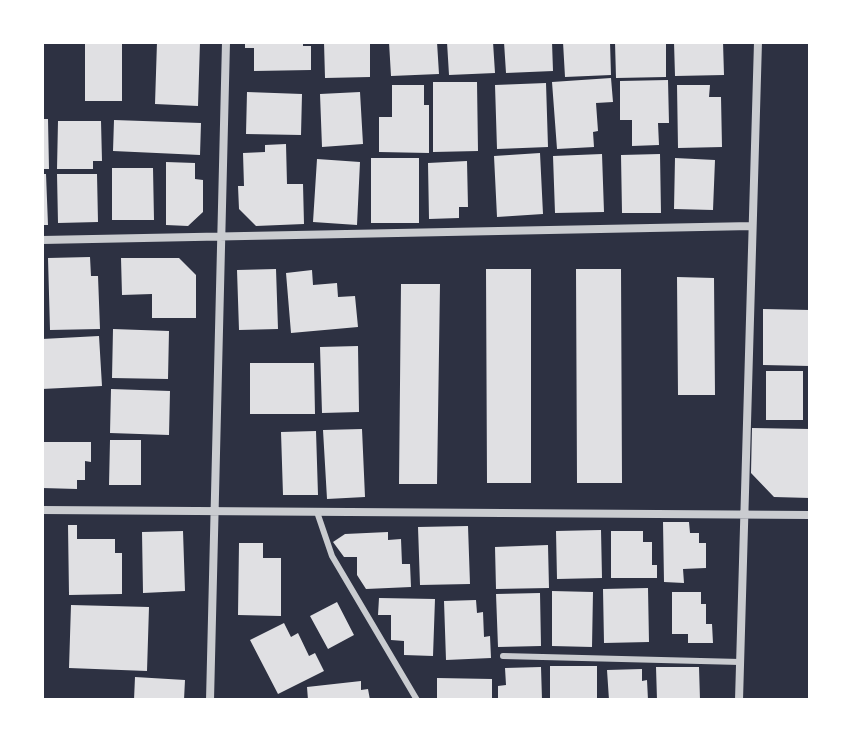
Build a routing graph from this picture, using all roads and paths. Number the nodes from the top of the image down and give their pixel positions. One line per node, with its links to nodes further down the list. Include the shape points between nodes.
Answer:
1 (226, 42): 4 (street)
2 (758, 42): 3 (street)
3 (752, 226): 4 (street); 9 (street)
4 (221, 236): 5 (street); 7 (street)
5 (42, 240)
6 (42, 510): 7 (street)
7 (215, 511): 8 (street); 13 (street)
8 (317, 512): 9 (street); 14 (lane, via 332,556)
9 (745, 514): 10 (street); 12 (street)
10 (810, 515)
11 (503, 656): 12 (lane)
12 (740, 662): 15 (street)
13 (210, 700)
14 (417, 700)
15 (739, 700)

